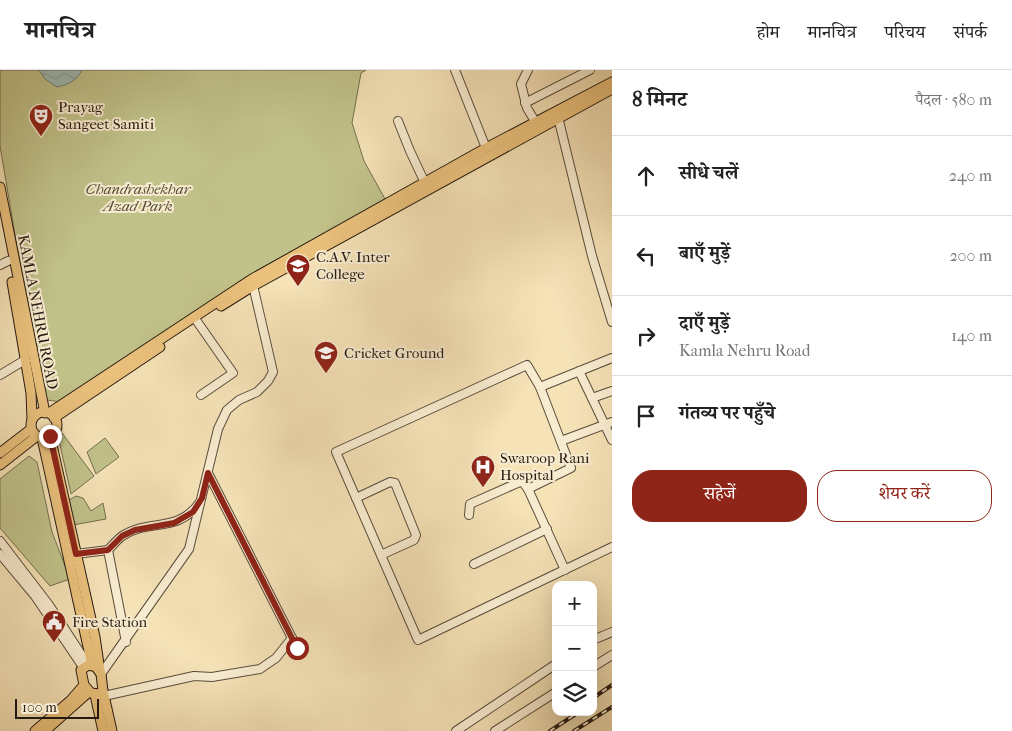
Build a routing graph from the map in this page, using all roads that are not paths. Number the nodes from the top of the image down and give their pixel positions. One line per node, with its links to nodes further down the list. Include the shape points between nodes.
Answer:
1 (455, 70): 10 (street)
2 (528, 70): 6 (street, via 520,84)
3 (590, 70): 6 (street)
4 (612, 82): 7 (main road)
5 (612, 89): 7 (main road)
6 (525, 103): 9 (street)
7 (558, 115): 9 (main road); 15 (main road); 17 (street, via 592,256)
8 (398, 121): 11 (street)
9 (536, 123): 10 (main road)
10 (486, 148): 11 (main road)
11 (425, 183): 15 (main road)
12 (0, 187): 26 (main road, KAMLA NEHRU ROAD)
13 (0, 218): 14 (main road, KAMLA NEHRU ROAD)
14 (4, 263): 19 (main road, KAMLA NEHRU ROAD)
15 (252, 283): 16 (main road); 33 (street, via 273,372 257,392 227,410 218,428)
16 (196, 319): 24 (street, via 233,373); 26 (main road)
17 (612, 322)
18 (612, 358): 20 (street)
19 (25, 360): 21 (street); 28 (main road, KAMLA NEHRU ROAD)
20 (579, 371): 22 (street); 25 (street)
21 (0, 375)
22 (540, 388): 30 (street); 36 (street, via 527,365 336,452)
23 (612, 391): 25 (street)
24 (200, 395)
25 (592, 398): 27 (street)
26 (49, 415): 28 (main road, via 38,414); 28 (main road, via 56,430)
27 (608, 423): 29 (street); 30 (street)
28 (38, 432): 31 (main road); 32 (main road); 43 (main road, KAMLA NEHRU ROAD); 53 (main road, KAMLA NEHRU ROAD)
29 (612, 440)
30 (561, 441): 34 (street, via 571,468)
31 (0, 452)
32 (0, 465)
33 (208, 473): 35 (street); 48 (street)
34 (528, 490): 37 (street, via 522,481 470,504); 38 (street)
35 (202, 498): 41 (street, via 193,512 174,523 135,530 122,536); 50 (street, via 188,549)
36 (356, 498): 44 (street); 44 (street, via 394,483 416,535 414,540)
37 (469, 515)
38 (546, 529): 45 (street); 46 (street)
39 (0, 542): 53 (street, via 49,605)
40 (612, 547): 46 (street)
41 (108, 550): 43 (street); 50 (street)
42 (0, 554): 53 (street)
43 (76, 554): 56 (main road, KAMLA NEHRU ROAD)
44 (381, 555): 46 (street, via 418,640)
45 (474, 564)
46 (565, 570)
47 (612, 632): 49 (street)
48 (292, 638): 51 (street); 57 (street, via 276,658 260,669)
49 (597, 638)
50 (126, 642): 56 (street)
51 (297, 648)
52 (612, 655): 54 (street)
53 (87, 665): 56 (main road); 57 (main road, KAMLA NEHRU ROAD, via 81,670)
54 (597, 665)
55 (552, 667): 63 (street)
56 (100, 673): 57 (main road, KAMLA NEHRU ROAD)
57 (95, 692): 59 (main road, via 70,701); 60 (main road); 61 (main road); 62 (main road)
58 (552, 695): 64 (street)
59 (35, 731)
60 (45, 731)
61 (103, 731)
62 (112, 731)
63 (456, 731)
64 (495, 731)

